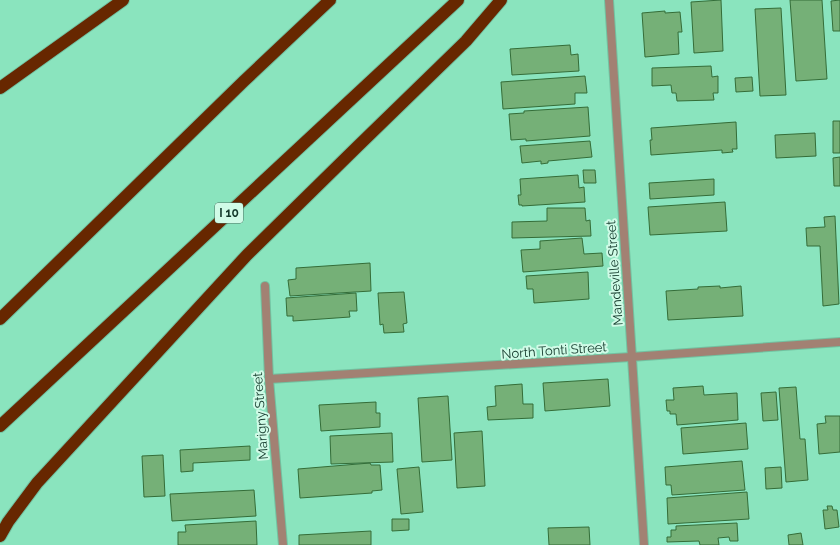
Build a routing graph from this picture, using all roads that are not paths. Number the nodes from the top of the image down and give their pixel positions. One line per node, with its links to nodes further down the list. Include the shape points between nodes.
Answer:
1 (123, 0): 6 (highway)
2 (330, 0): 8 (highway)
3 (458, 0): 12 (highway, I 10)
4 (502, 0): 13 (highway, via 466,41 247,255 37,482)
5 (609, 0): 10 (street, Mandeville Street)
6 (0, 88)
7 (265, 286): 11 (street, Marigny Street)
8 (0, 319)
9 (840, 342): 10 (street, North Tonti Street)
10 (631, 357): 11 (street, North Tonti Street); 15 (street, Mandeville Street)
11 (269, 379): 14 (street, Marigny Street)
12 (0, 426)
13 (0, 536)
14 (283, 545)
15 (644, 545)

